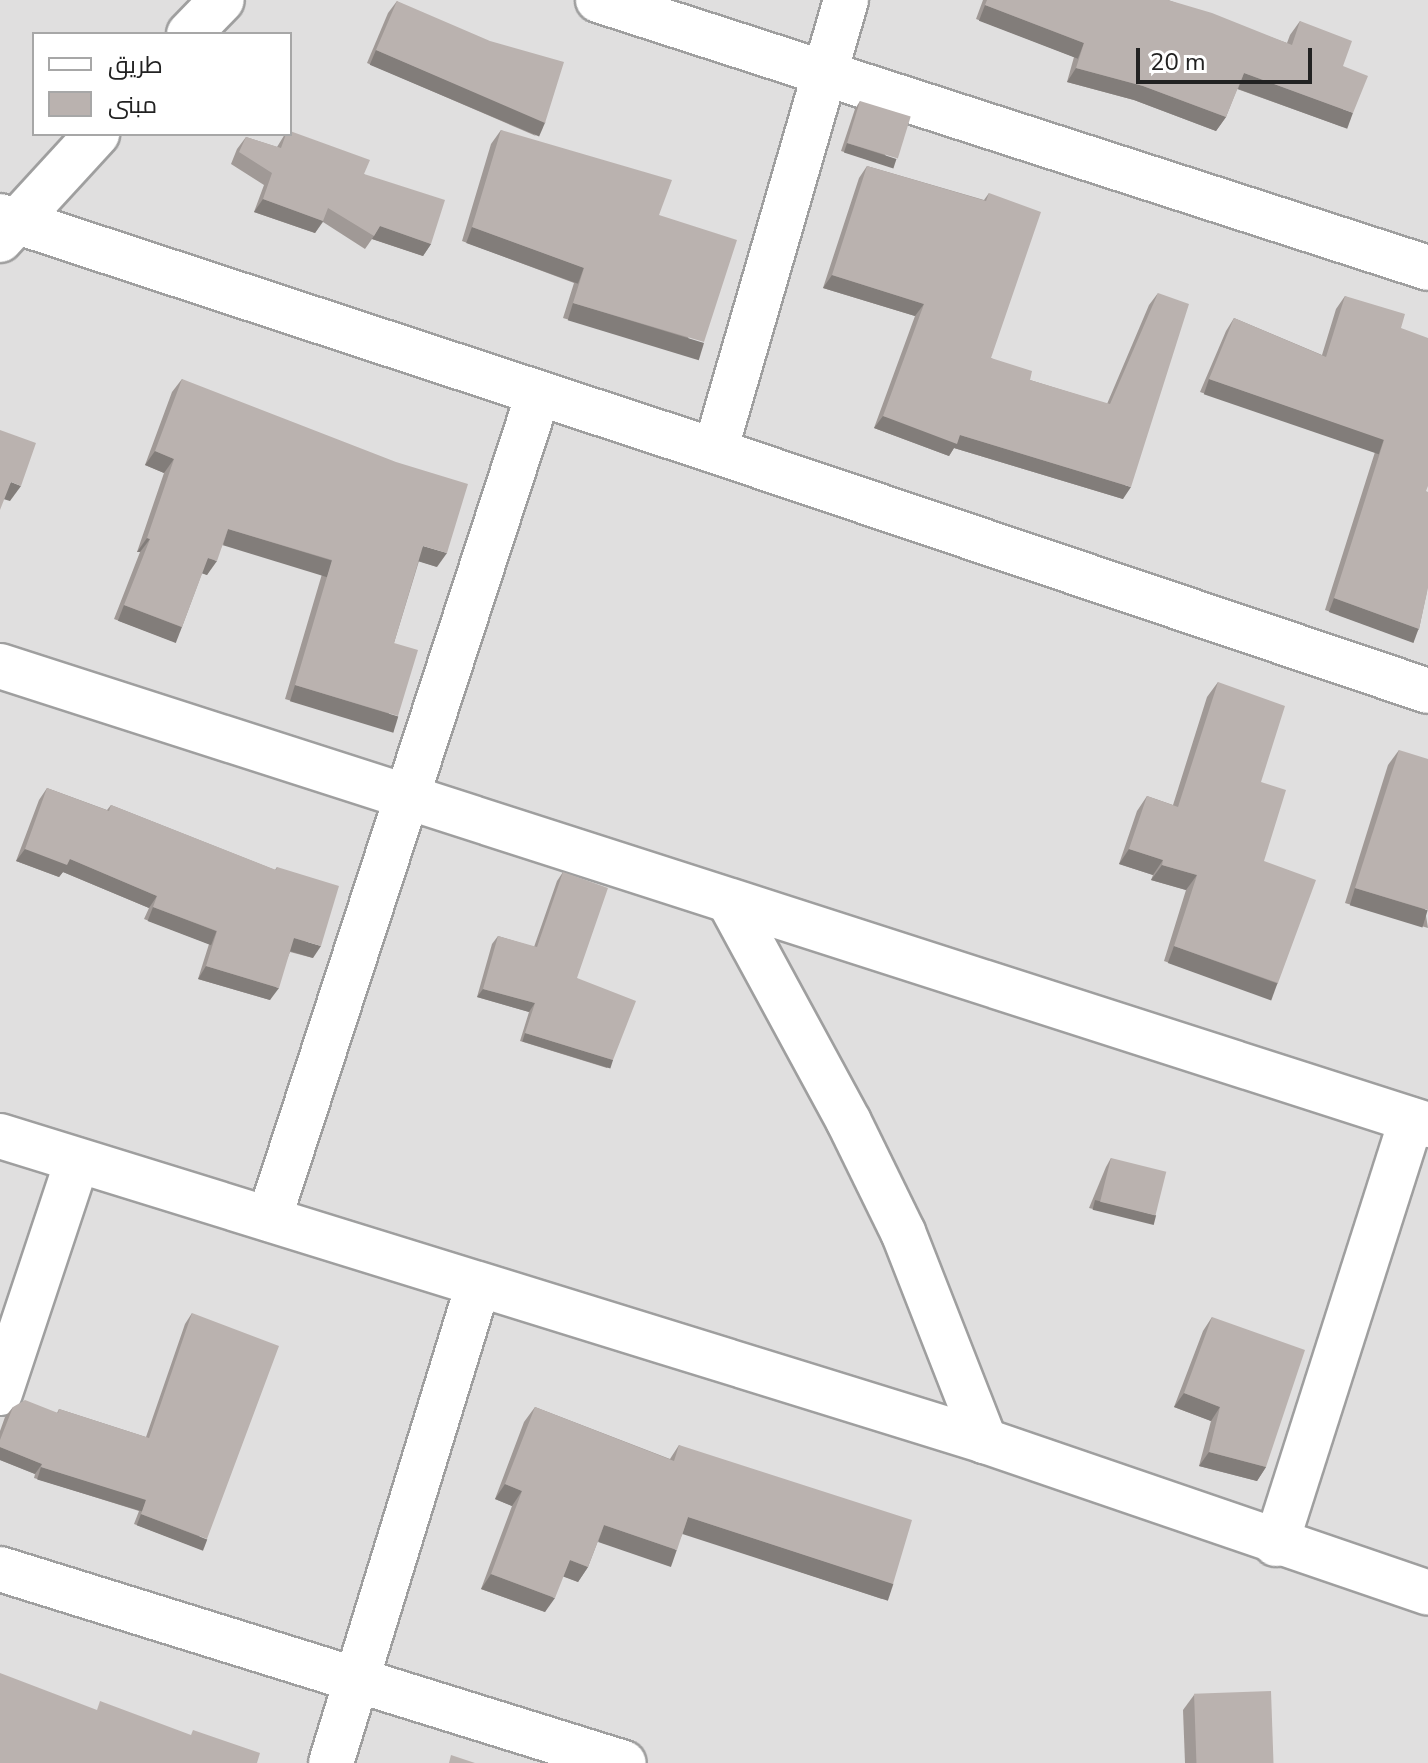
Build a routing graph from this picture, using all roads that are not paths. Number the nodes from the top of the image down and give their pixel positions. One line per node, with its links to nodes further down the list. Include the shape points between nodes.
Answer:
1 (222, 0): 4 (street)
2 (598, 0): 5 (street)
3 (846, 0): 5 (street)
4 (191, 32)
5 (825, 73): 8 (street); 10 (street)
6 (95, 136): 7 (street)
7 (5, 226): 9 (street)
8 (1428, 268)
9 (538, 395): 10 (street); 13 (street)
10 (715, 451): 12 (street)
11 (0, 666): 13 (street)
12 (1428, 691)
13 (405, 799): 14 (street); 18 (street)
14 (729, 901): 15 (street); 21 (street, via 903,1232)
15 (1419, 1123): 22 (street)
16 (0, 1136): 17 (street)
17 (77, 1162): 18 (street); 20 (street)
18 (269, 1219): 19 (street)
19 (478, 1286): 21 (street); 25 (street)
20 (0, 1393)
21 (985, 1441): 22 (street)
22 (1276, 1544): 24 (street)
23 (0, 1569): 25 (street)
24 (1428, 1593)
25 (356, 1680): 26 (street); 27 (street)
26 (331, 1763)
27 (624, 1763)

